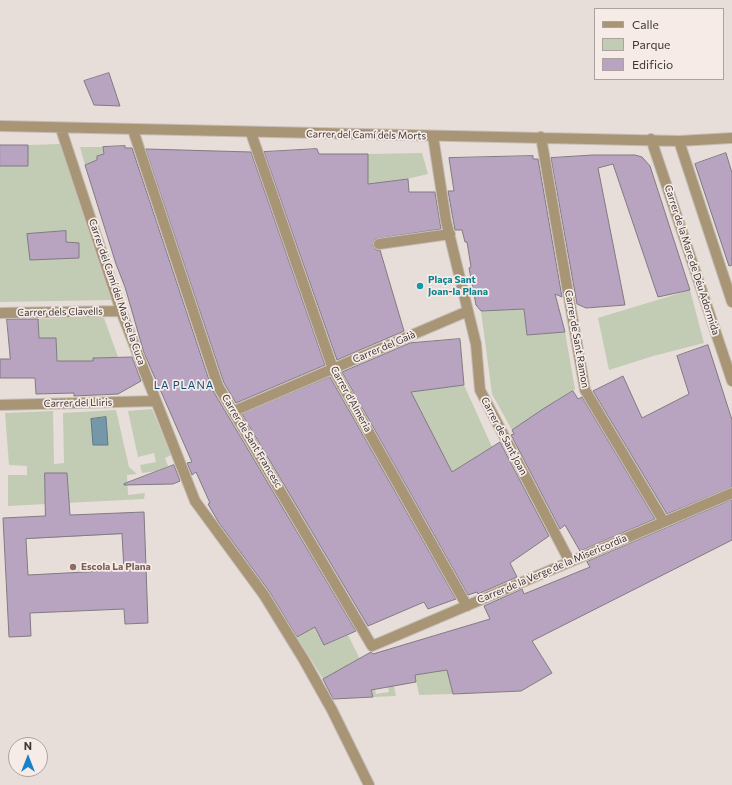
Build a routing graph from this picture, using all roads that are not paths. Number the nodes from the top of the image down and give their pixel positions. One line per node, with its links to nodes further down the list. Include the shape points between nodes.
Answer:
1 (0, 126): 2 (street, Carrer del Camí dels Morts)
2 (61, 129): 3 (street, Carrer del Camí dels Morts); 13 (street, Carrer del Camí del Mas de la Cuca)
3 (133, 130): 4 (street, Carrer del Camí dels Morts); 20 (street, Carrer de Sant Francesc, via 218,386)
4 (251, 133): 5 (street, Carrer del Camí dels Morts); 16 (street, Carrer d'Almeria)
5 (433, 136): 6 (street, Carrer del Camí dels Morts); 10 (street, Carrer de Sant Joan)
6 (541, 137): 8 (street, Carrer del Camí dels Morts); 22 (street, Carrer de Sant Ramon, via 585,390)
7 (732, 138): 9 (street, Carrer del Camí dels Morts)
8 (652, 139): 9 (street, Carrer del Camí dels Morts); 17 (street, Carrer de la Mare de Déu Adormida)
9 (679, 140): 12 (street)
10 (450, 234): 11 (street); 14 (street, Carrer de Sant Joan)
11 (379, 244)
12 (732, 302)
13 (121, 311): 15 (street, Carrer dels Clavells); 18 (street, Carrer del Camí del Mas de la Cuca)
14 (468, 311): 16 (street, Carrer del Gaià); 23 (street, Carrer de Sant Joan, via 476,344 480,390)
15 (0, 313)
16 (333, 369): 20 (street, Carrer del Gaià); 24 (street, Carrer d'Almeria)
17 (732, 381)
18 (156, 401): 19 (street, Carrer del Lliris); 26 (street, Carrer del Camí del Mas de la Cuca, via 195,501 264,595 304,660)
19 (0, 405)
20 (234, 411): 25 (street, Carrer de Sant Francesc)
21 (732, 493): 22 (street, Carrer de la Verge de la Misericordia)
22 (664, 522): 23 (street, Carrer de la Verge de la Misericordia)
23 (570, 562): 24 (street, Carrer de la Verge de la Misericordia)
24 (467, 606): 25 (street, Carrer de la Verge de la Misericordia)
25 (372, 646)
26 (369, 785)

